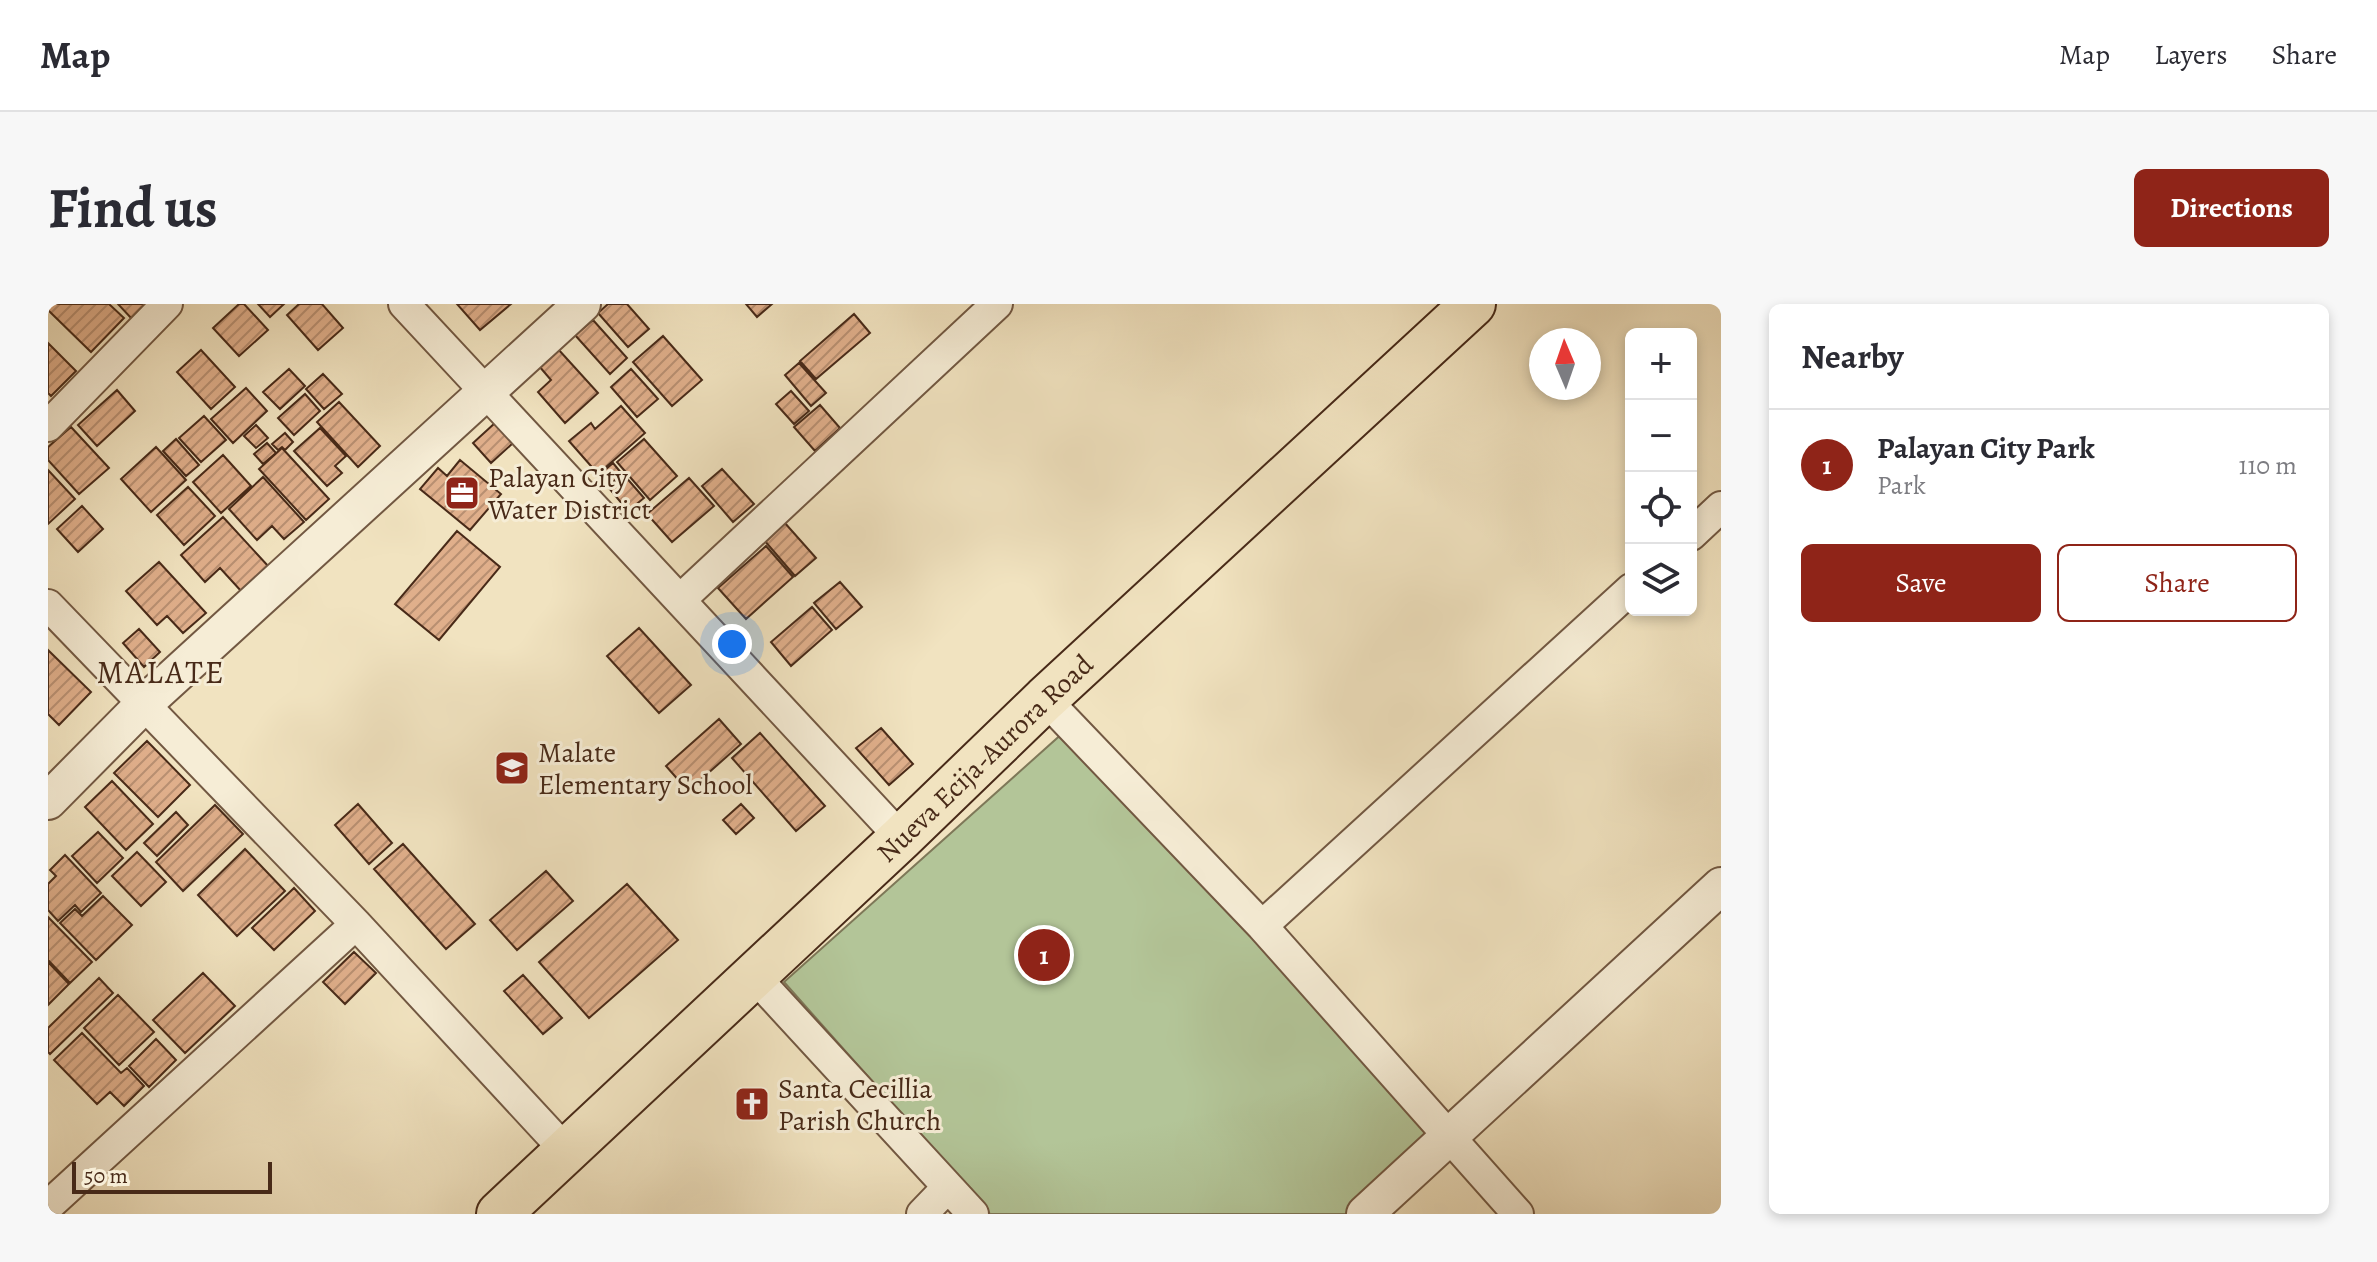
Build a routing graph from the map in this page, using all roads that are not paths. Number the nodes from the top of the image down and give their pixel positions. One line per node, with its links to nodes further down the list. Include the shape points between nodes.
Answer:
1 (167, 304): 7 (street)
2 (404, 304): 6 (street)
3 (582, 304): 6 (street)
4 (997, 304): 11 (street)
5 (1473, 304): 13 (main road, Nueva Ecija-Aurora Road)
6 (484, 392): 11 (street); 14 (street)
7 (48, 426)
8 (1721, 507): 9 (street)
9 (1697, 529)
10 (1625, 594): 19 (street)
11 (681, 599): 16 (street)
12 (48, 605): 14 (street)
13 (1045, 699): 16 (main road, Nueva Ecija-Aurora Road); 19 (street)
14 (145, 703): 15 (street); 18 (street)
15 (48, 801)
16 (901, 838): 20 (main road, Nueva Ecija-Aurora Road)
17 (1721, 886): 21 (street)
18 (356, 924): 22 (street); 24 (street)
19 (1262, 926): 21 (street)
20 (754, 976): 22 (main road, Nueva Ecija-Aurora Road); 23 (street)
21 (1448, 1138): 28 (street); 29 (street)
22 (566, 1151): 25 (main road, Nueva Ecija-Aurora Road)
23 (948, 1187): 26 (street); 27 (street)
24 (48, 1206)
25 (499, 1214)
26 (922, 1214)
27 (973, 1214)
28 (1365, 1214)
29 (1518, 1214)

